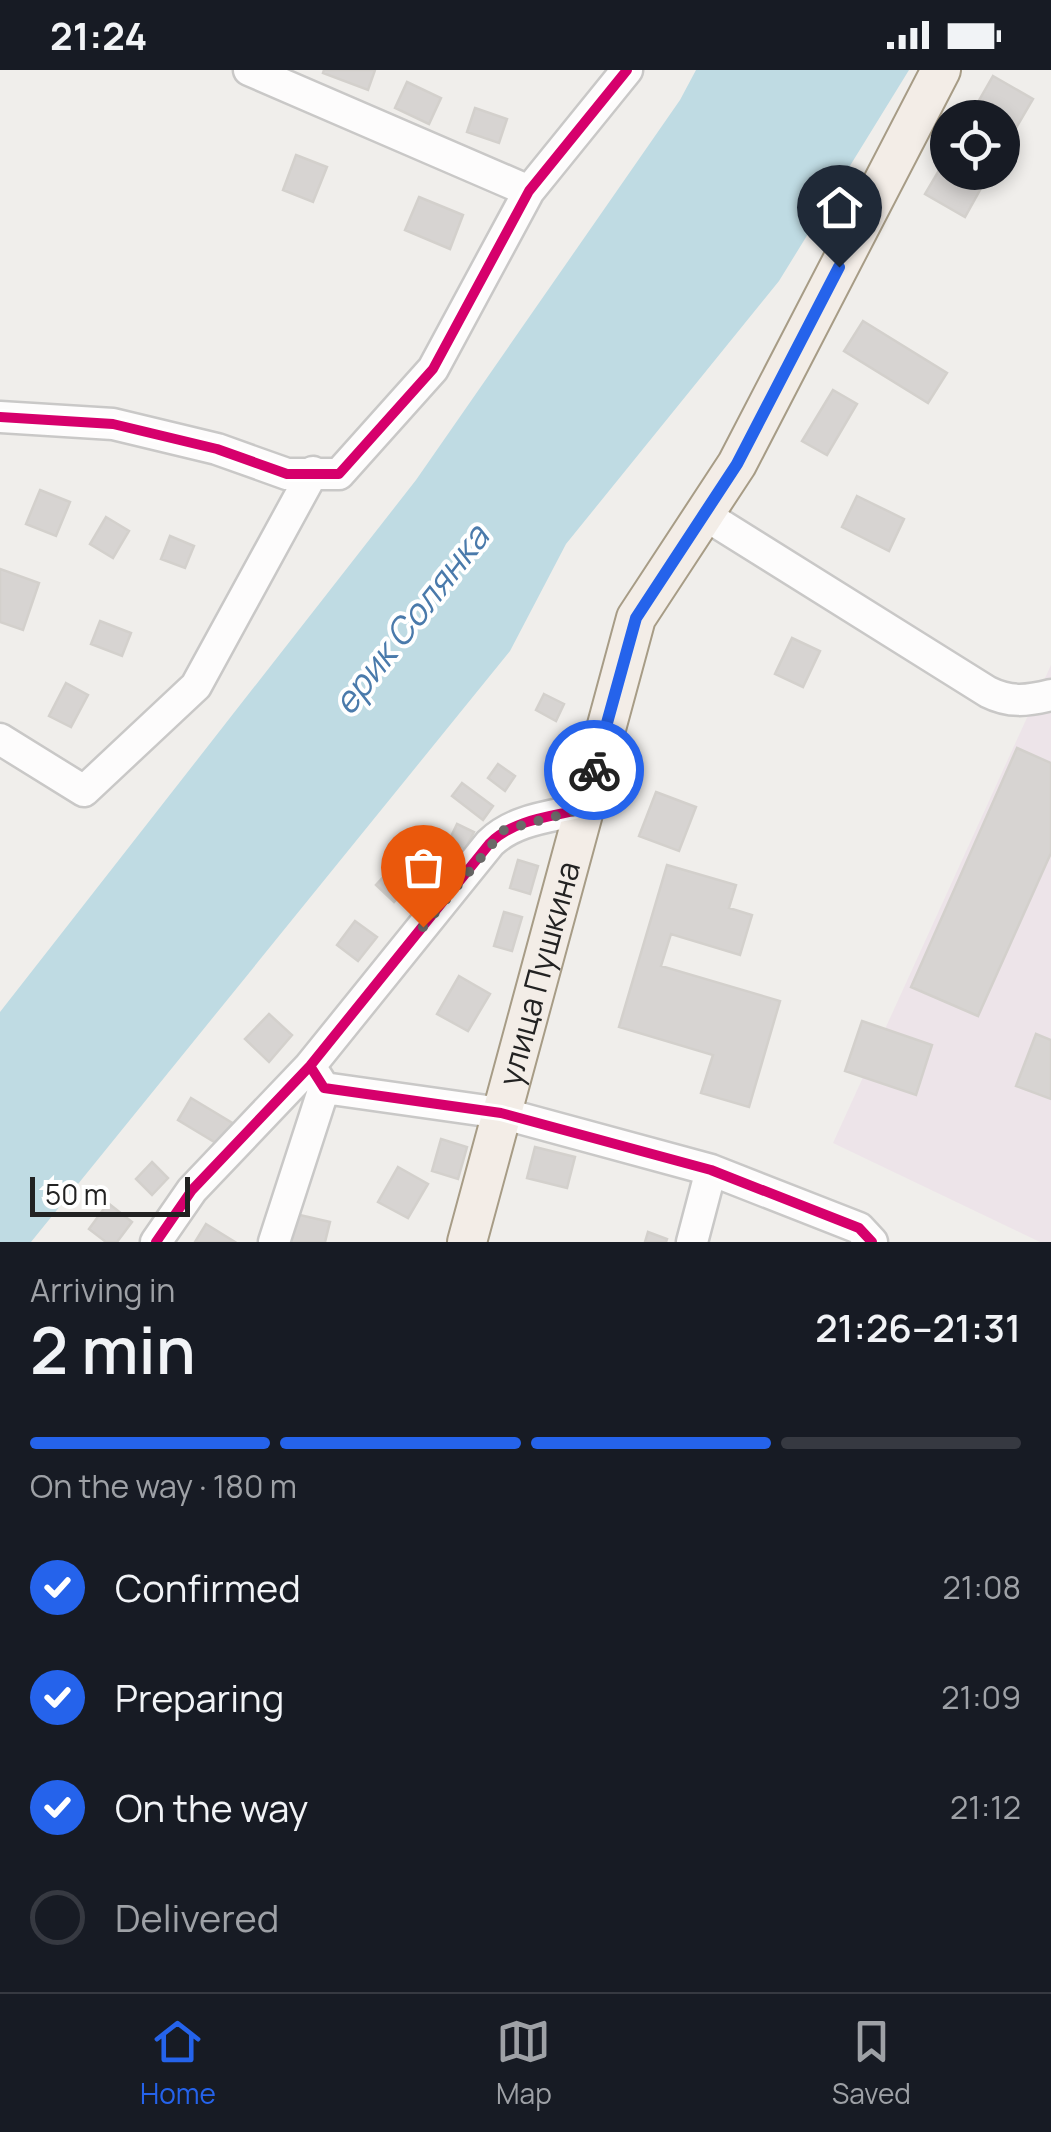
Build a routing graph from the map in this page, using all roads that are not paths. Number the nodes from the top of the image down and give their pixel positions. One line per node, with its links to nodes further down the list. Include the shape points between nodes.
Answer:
1 (249, 70): 4 (street)
2 (941, 70): 7 (main road, улица Пушкина)
3 (622, 71): 4 (street)
4 (529, 192): 6 (street, via 433,368 339,474)
5 (0, 417): 6 (street, via 113,424 287,474)
6 (313, 472): 9 (street, via 196,686 84,791)
7 (706, 514): 8 (street, via 1004,700); 10 (main road, улица Пушкина, via 636,618)
8 (1051, 695)
9 (0, 739)
10 (583, 809): 11 (street, via 504,830); 12 (main road, улица Пушкина)
11 (317, 1077): 12 (street); 14 (street, via 192,1190); 15 (street)
12 (500, 1114): 13 (street); 16 (main road, улица Пушкина)
13 (711, 1170): 17 (street); 18 (street, via 859,1228)
14 (156, 1242)
15 (274, 1242)
16 (467, 1242)
17 (692, 1242)
18 (872, 1242)

